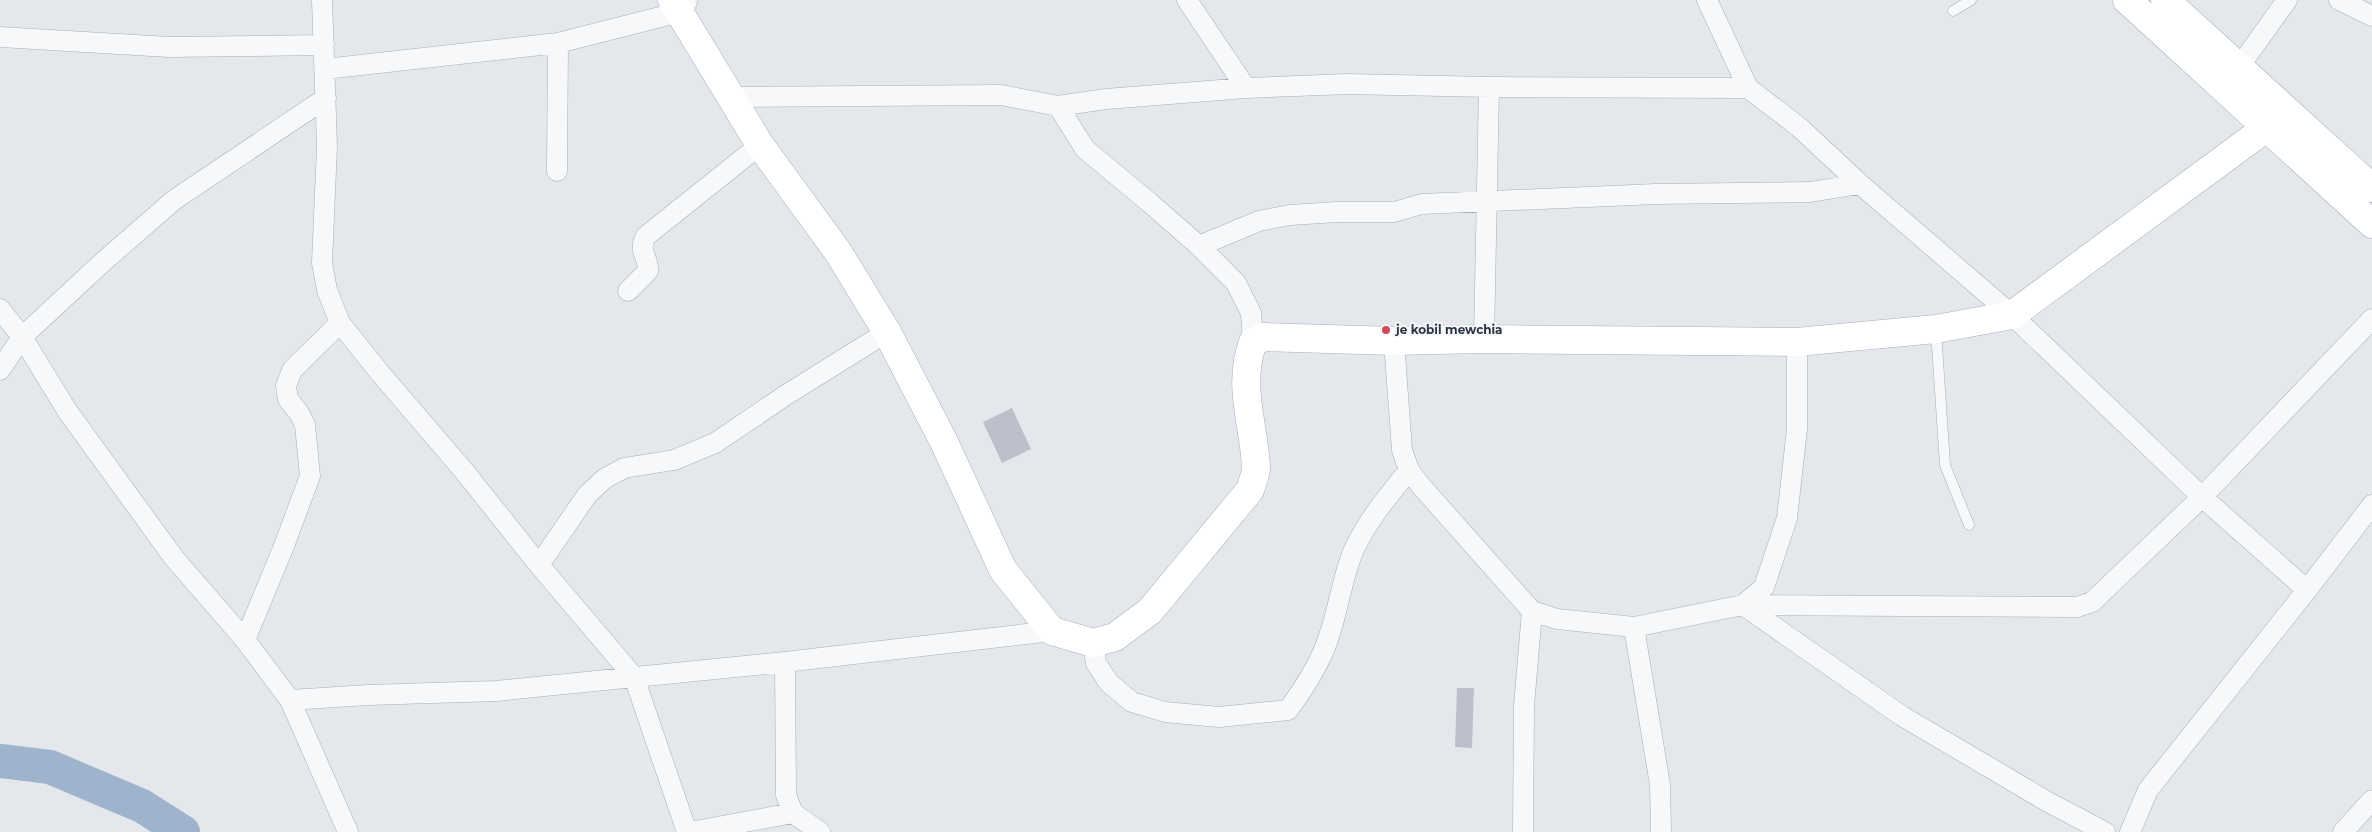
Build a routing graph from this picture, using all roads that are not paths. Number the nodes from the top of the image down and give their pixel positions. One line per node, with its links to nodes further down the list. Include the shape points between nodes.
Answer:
1 (322, 0): 14 (street)
2 (1187, 0): 18 (street)
3 (1708, 0): 19 (street)
4 (1971, 0): 10 (lane)
5 (2127, 0): 24 (street)
6 (2165, 0): 15 (street)
7 (2286, 0): 15 (street)
8 (2339, 0): 11 (street)
9 (680, 4): 13 (street); 20 (street)
10 (1953, 11)
11 (2372, 16)
12 (0, 37): 14 (street, via 169,47)
13 (558, 44): 16 (street); 26 (street)
14 (324, 45): 16 (street)
15 (2239, 67): 23 (street)
16 (325, 69): 21 (street)
17 (1489, 87): 18 (street, via 1348,84); 19 (street); 29 (street)
18 (1246, 88): 22 (street)
19 (1748, 88): 27 (street, via 1799,127)
20 (730, 97): 22 (street, via 1002,95); 25 (street)
21 (326, 98): 36 (street, via 322,263 327,290); 39 (street, via 174,200)
22 (1058, 106): 31 (street, via 1085,149)
23 (2286, 109): 24 (street); 28 (street)
24 (2266, 128): 30 (street); 34 (street)
25 (760, 145): 32 (street, via 646,236 642,251 648,271); 38 (street, via 838,252)
26 (557, 171)
27 (1860, 184): 29 (street, via 1810,192); 34 (street)
28 (2372, 188)
29 (1488, 201): 31 (street, via 1422,204 1394,212 1290,215 1260,221); 40 (street)
30 (2372, 224)
31 (1199, 246): 42 (street, via 1236,283 1251,313)
32 (628, 290)
33 (0, 309): 39 (street)
34 (2012, 316): 37 (street); 46 (street)
35 (2372, 319): 46 (street)
36 (340, 323): 49 (street); 55 (street, via 292,370 286,386 288,399 305,424 310,476)
37 (1936, 329): 43 (street); 48 (lane, via 1945,465)
38 (887, 332): 49 (street, via 715,443 674,460 624,468 604,479 587,495); 54 (street, via 944,442 1003,570)
39 (22, 337): 44 (street); 55 (street, via 68,412 174,558)
40 (1484, 339): 41 (street); 43 (street)
41 (1394, 341): 42 (street, via 1264,337); 45 (street, via 1402,450)
42 (1253, 342): 56 (street, via 1246,360 1246,396 1256,469 1250,490 1150,611 1116,637)
43 (1797, 342): 51 (street, via 1797,430 1787,518 1764,587)
44 (0, 370)
45 (1409, 470): 52 (street); 56 (street, via 1354,550 1342,580 1330,634 1306,687 1288,710 1219,717 1165,712 1132,702 1110,683 1096,663)
46 (2202, 497): 50 (street); 51 (street, via 2092,602 2078,607)
47 (2372, 505): 50 (street)
48 (1969, 525)
49 (538, 565): 58 (street)
50 (2307, 590): 68 (street, via 2148,790)
51 (1744, 605): 53 (street); 67 (street, via 1902,716)
52 (1532, 610): 53 (street, via 1557,619); 65 (street, via 1524,706)
53 (1634, 627): 66 (street, via 1660,785)
54 (1052, 631): 56 (street); 57 (street)
55 (245, 640): 59 (street)
56 (1093, 643)
57 (785, 662): 58 (street); 61 (street, via 786,795)
58 (634, 677): 59 (street, via 496,691); 63 (street)
59 (290, 700): 62 (street)
60 (2372, 800): 69 (street)
61 (793, 813): 63 (street); 64 (street)
62 (348, 832)
63 (689, 832)
64 (820, 832)
65 (1524, 832)
66 (1661, 832)
67 (2105, 832)
68 (2130, 832)
69 (2343, 832)

